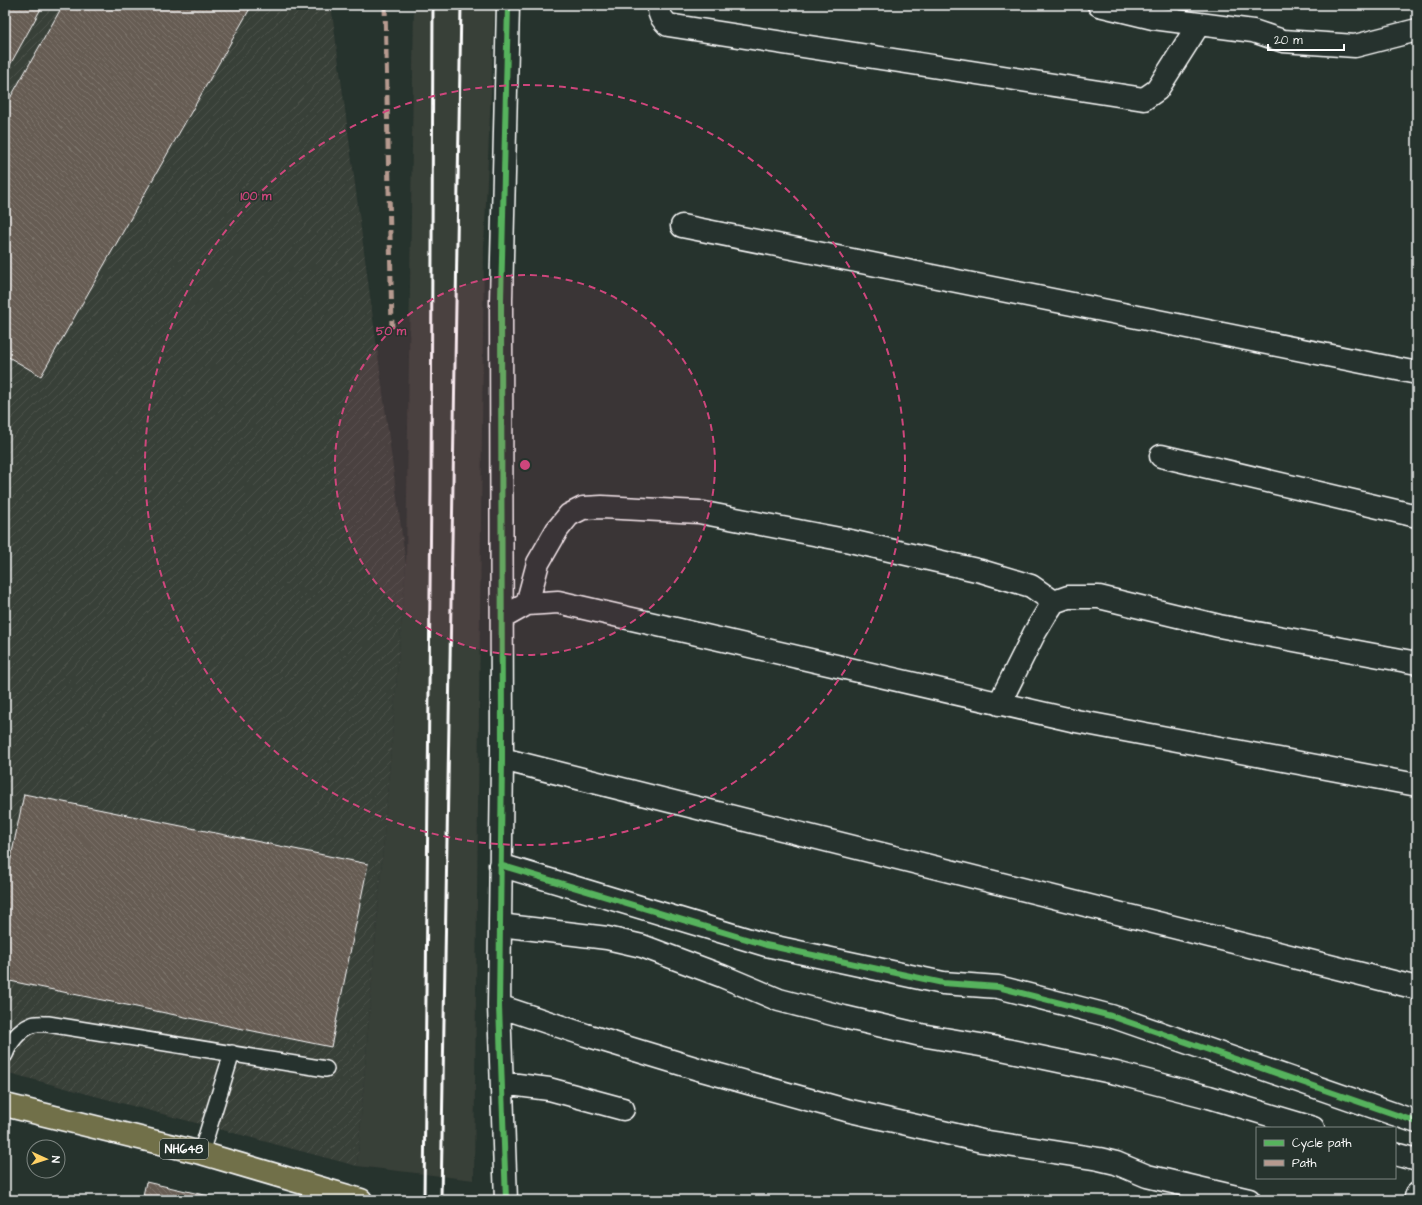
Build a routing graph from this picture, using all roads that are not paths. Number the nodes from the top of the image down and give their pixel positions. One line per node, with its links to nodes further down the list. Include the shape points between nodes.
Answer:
1 (508, 5): 12 (street, via 501,300)
2 (659, 5): 4 (street, via 658,13 668,25 1144,99 1157,90)
3 (1099, 5): 4 (street, via 1152,18)
4 (1199, 24): 5 (street, via 1253,31 1283,41 1355,46)
5 (1417, 30)
6 (682, 226): 7 (street)
7 (1417, 373)
8 (1161, 456): 9 (street)
9 (1417, 516)
10 (1054, 602): 11 (street, via 1031,586 981,571 850,541 699,512 602,507 583,508 569,514 538,563); 13 (street, via 1068,597 1099,597 1219,626); 14 (street, via 1034,634)
11 (527, 604): 12 (street); 14 (street, via 558,602)
12 (502, 618): 15 (street)
13 (1417, 664)
14 (999, 704): 16 (street)
15 (502, 759): 17 (street); 19 (street)
16 (1417, 786)
17 (500, 866): 18 (street); 27 (street, via 766,946 944,983 998,987 1111,1016)
18 (500, 924): 20 (street); 28 (street, via 607,938 642,946 779,1000 921,1035 1116,1072)
19 (1417, 988)
20 (499, 1006): 24 (street); 35 (street, via 698,1069 846,1110 982,1141 1100,1159 1147,1176)
21 (232, 1054): 22 (lane, via 48,1024 33,1024 20,1032 8,1046); 23 (lane); 29 (lane)
22 (5, 1055)
23 (326, 1069)
24 (502, 1083): 26 (street, via 549,1089); 34 (street)
25 (5, 1104): 29 (highway, NH648)
26 (623, 1109)
27 (1417, 1122)
28 (1309, 1127)
29 (201, 1154): 33 (highway, NH648)
30 (1396, 1154): 31 (street)
31 (1417, 1160)
32 (1417, 1194): 36 (street)
33 (361, 1200)
34 (506, 1200)
35 (1249, 1200)
36 (1415, 1200)

